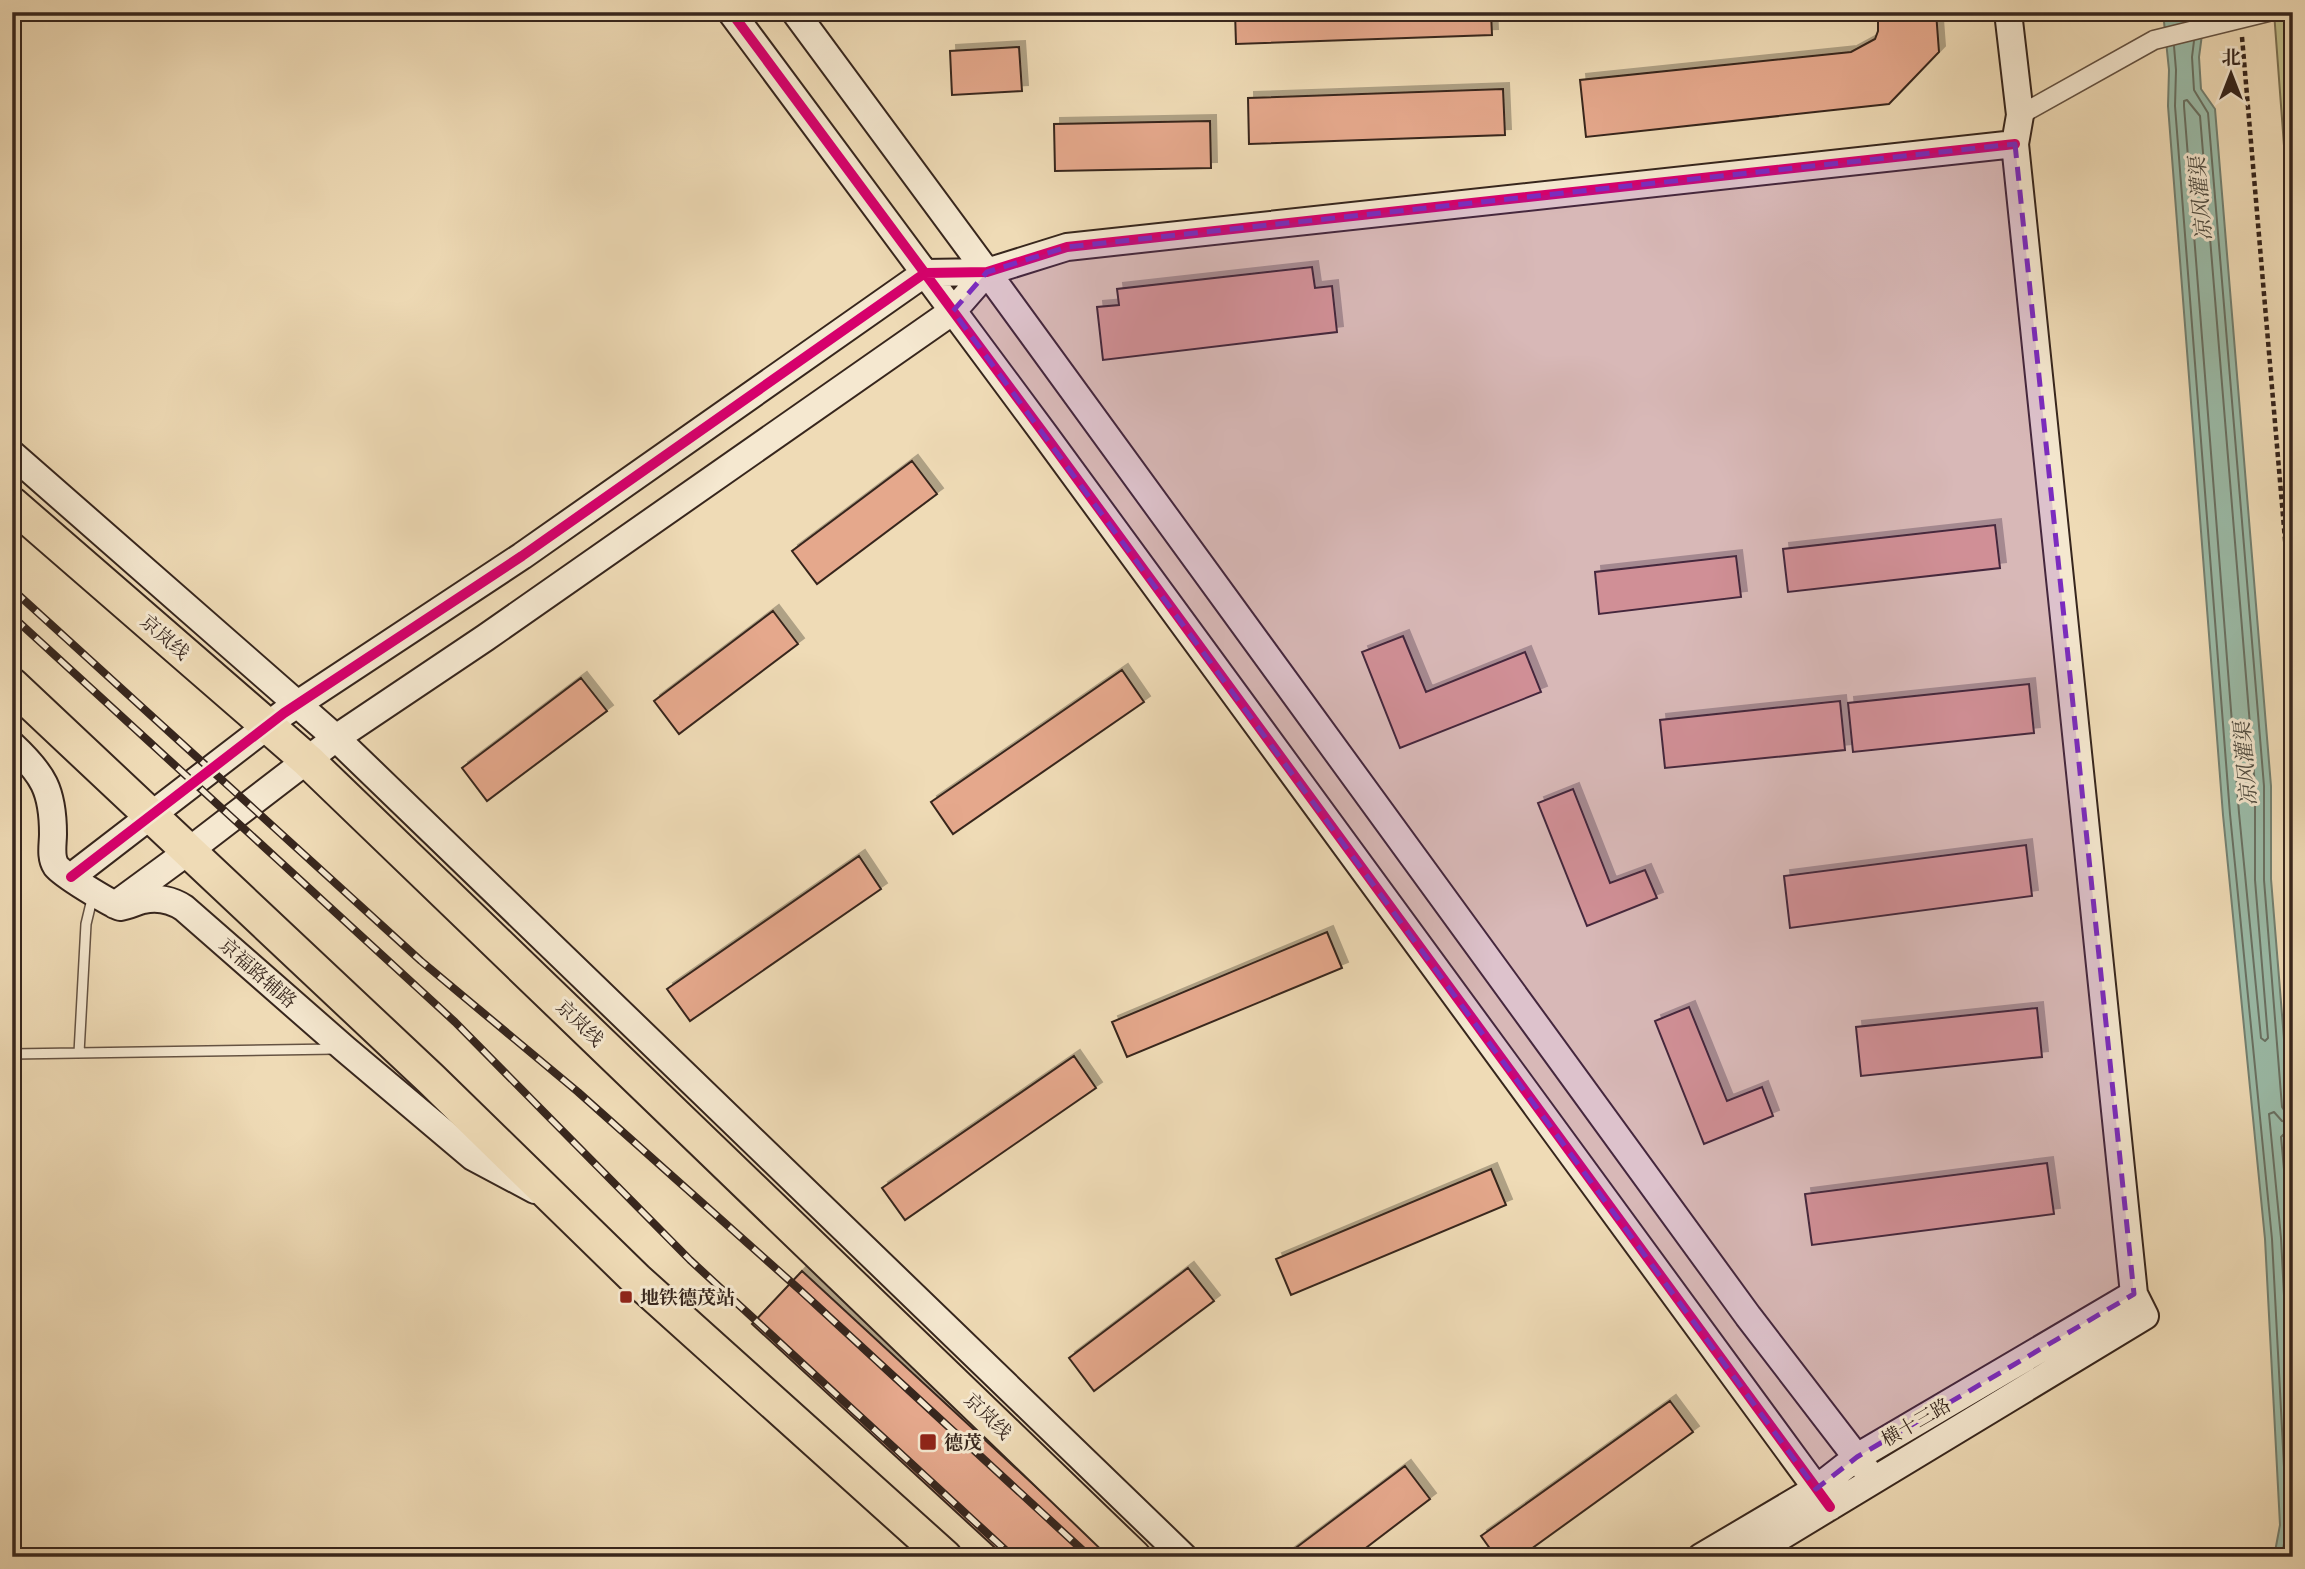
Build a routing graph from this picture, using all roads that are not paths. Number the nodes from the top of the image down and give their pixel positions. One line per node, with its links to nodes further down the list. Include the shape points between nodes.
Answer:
1 (731, 12): 8 (street)
2 (795, 12): 7 (street)
3 (2008, 12): 5 (street)
4 (2267, 12): 5 (street, via 2154,40)
5 (2020, 115): 6 (street)
6 (2015, 144): 7 (street, via 1067,247); 26 (street)
7 (987, 272): 8 (street); 9 (street); 27 (street, via 1748,1316)
8 (925, 273): 9 (street); 13 (street, via 522,556)
9 (953, 311): 15 (street); 29 (street)
10 (12, 454): 13 (street)
11 (12, 504): 14 (highway, 京岚线)
12 (12, 685): 18 (highway)
13 (299, 703): 14 (street); 15 (street)
14 (266, 726): 17 (highway, 京岚线); 18 (street)
15 (336, 738): 17 (street); 32 (street)
16 (12, 745): 20 (street, via 40,773 46,786 54,860)
17 (308, 761): 19 (street); 31 (highway, 京岚线)
18 (150, 814): 19 (highway); 20 (street)
19 (190, 850): 21 (street); 25 (highway)
20 (71, 877): 21 (street)
21 (105, 898): 22 (street, 京福路辅路, via 125,906 157,899 184,908); 23 (lane, via 86,925)
22 (345, 1049): 23 (lane); 25 (street, 京福路辅路, via 473,1157)
23 (79, 1053): 24 (lane)
24 (12, 1054)
25 (556, 1201): 30 (highway, via 637,1280)
26 (2140, 1305): 27 (street, 横十三路); 28 (street, 横十三路)
27 (1857, 1457): 28 (street); 29 (street, 横十三路)
28 (1874, 1480): 29 (street, 横十三路)
29 (1823, 1498): 33 (street, 横十三路); 34 (street, 横十三路)
30 (945, 1557)
31 (1134, 1557)
32 (1184, 1557)
33 (1701, 1557)
34 (1747, 1557)

